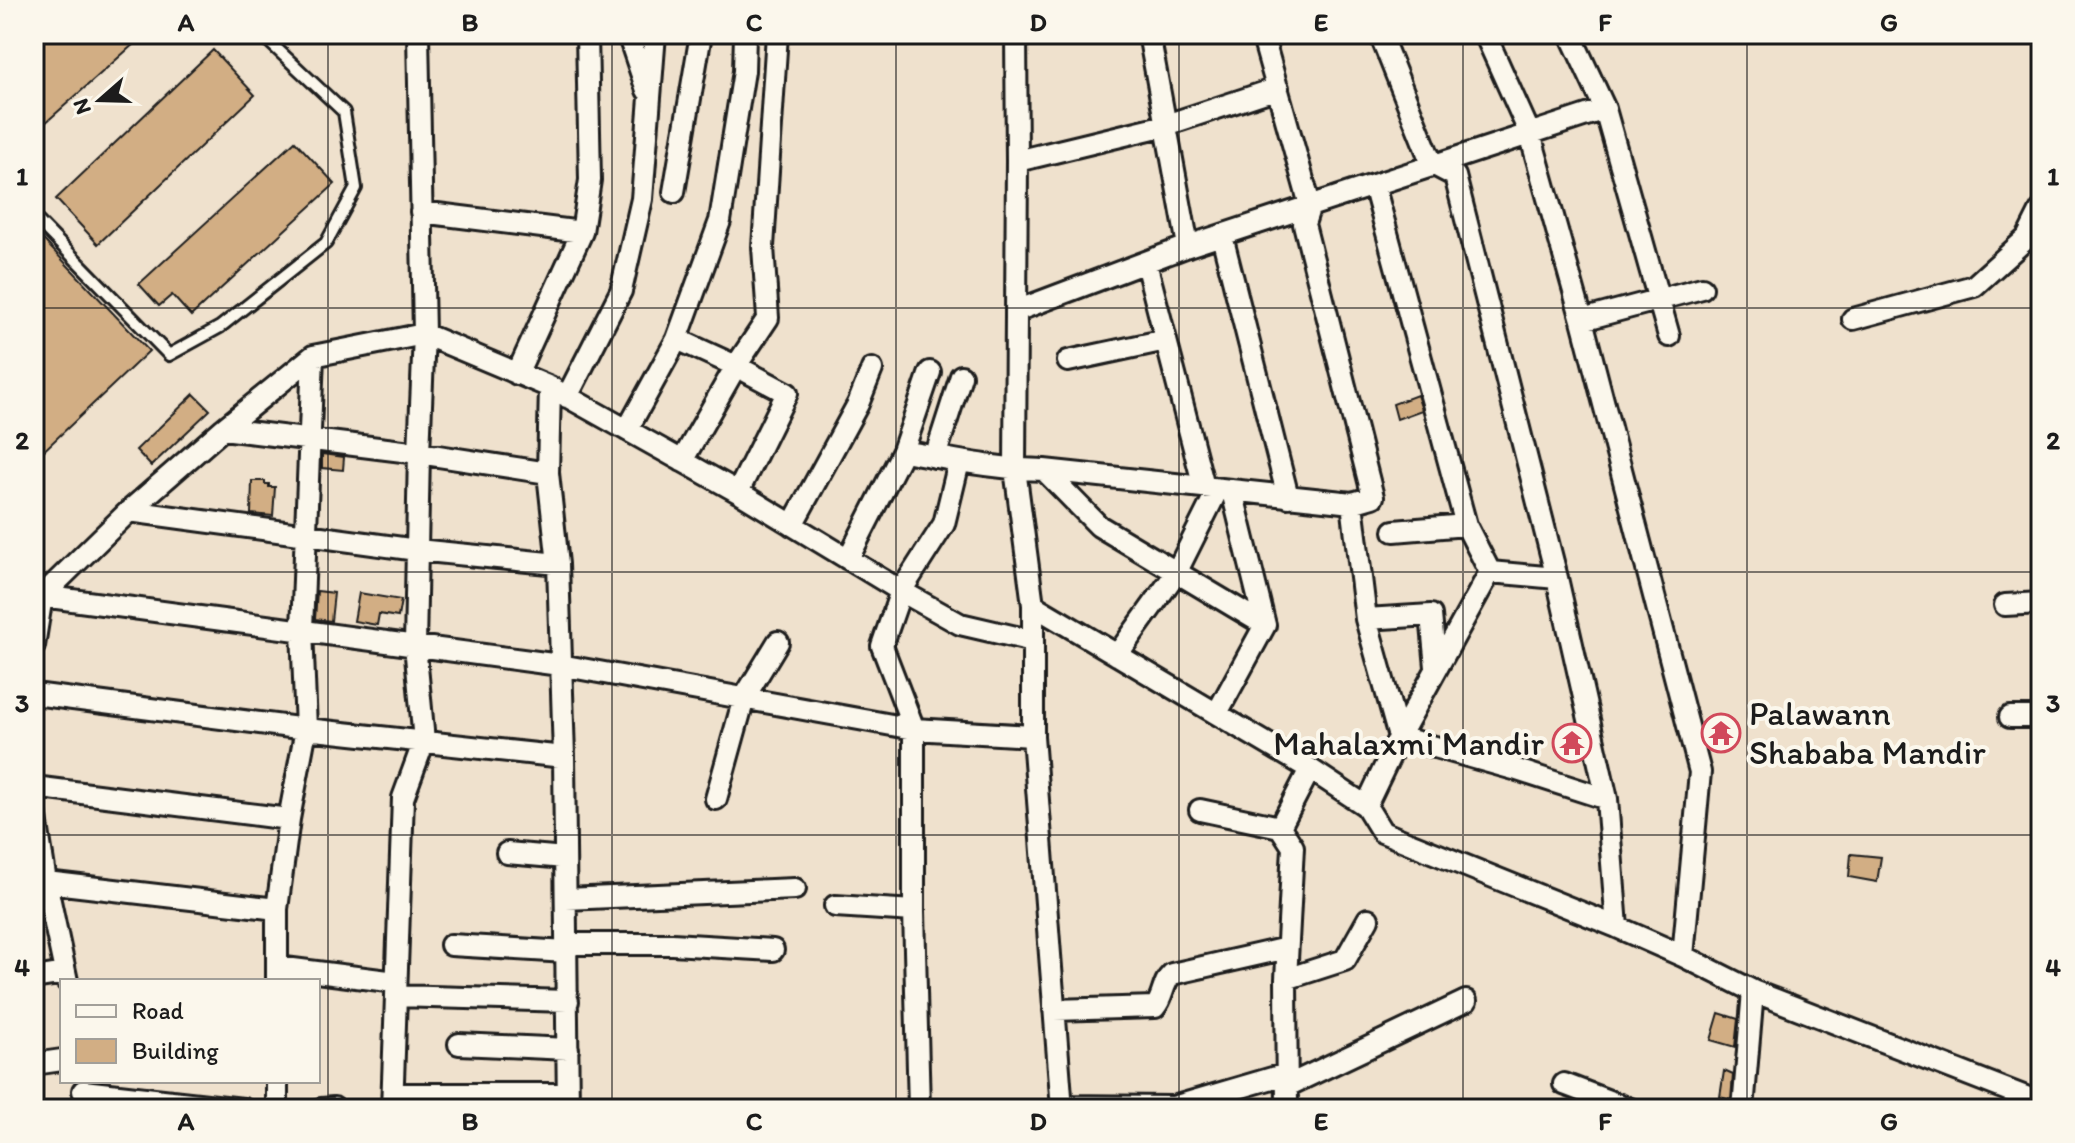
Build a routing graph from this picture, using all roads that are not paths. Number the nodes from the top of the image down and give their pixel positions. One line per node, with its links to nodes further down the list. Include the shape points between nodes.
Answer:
1 (261, 34): 27 (lane, via 344,112 356,188 326,243 220,327 169,355)
2 (418, 34): 26 (street)
3 (587, 34): 28 (street, via 590,180)
4 (628, 34): 16 (street)
5 (655, 34): 16 (street)
6 (701, 34): 23 (street)
7 (745, 34): 39 (street, via 720,221)
8 (777, 34): 43 (street, via 763,247 768,318)
9 (1016, 34): 20 (street)
10 (1149, 34): 18 (street)
11 (1262, 34): 15 (street)
12 (1380, 34): 21 (street)
13 (1485, 34): 19 (street)
14 (1570, 34): 17 (street)
15 (1278, 88): 18 (street); 24 (street)
16 (650, 98): 48 (street, via 642,199 621,291)
17 (1605, 109): 19 (street); 33 (street)
18 (1166, 125): 20 (street); 30 (street)
19 (1530, 134): 21 (street); 36 (street)
20 (1017, 161): 34 (street)
21 (1432, 164): 22 (street); 74 (street, via 1455,176)
22 (1374, 185): 24 (street); 66 (street)
23 (674, 192)
24 (1310, 205): 29 (street); 63 (street, via 1304,224 1373,497)
25 (2041, 210): 35 (street, via 2027,238 1974,286)
26 (421, 212): 28 (street); 37 (street)
27 (34, 217)
28 (582, 232): 46 (street)
29 (1222, 236): 30 (street); 62 (street)
30 (1188, 246): 31 (street)
31 (1146, 263): 34 (street); 40 (street)
32 (1702, 288): 33 (street)
33 (1658, 299): 36 (street); 38 (street)
34 (1016, 311): 57 (street)
35 (1853, 319)
36 (1582, 320): 124 (street, via 1700,772)
37 (424, 334): 41 (street); 46 (street); 53 (street)
38 (1669, 336)
39 (677, 339): 43 (street); 50 (street)
40 (1166, 340): 42 (street); 60 (street)
41 (313, 356): 49 (street); 51 (street)
42 (1068, 361)
43 (736, 366): 55 (street); 61 (street, via 787,393)
44 (872, 369): 65 (street)
45 (930, 372): 52 (street)
46 (517, 374): 48 (street)
47 (961, 376): 54 (street)
48 (558, 392): 50 (street); 59 (street)
49 (223, 429): 51 (street); 64 (street)
50 (627, 430): 55 (street)
51 (309, 438): 53 (street); 68 (street)
52 (903, 451): 54 (street); 70 (street)
53 (419, 453): 59 (street); 69 (street)
54 (935, 457): 56 (street)
55 (682, 461): 61 (street)
56 (959, 462): 57 (street); 75 (street, via 944,524)
57 (1015, 469): 58 (street); 78 (street)
58 (1044, 470): 60 (street); 73 (street, via 1099,526)
59 (548, 473): 71 (street)
60 (1218, 489): 62 (street); 73 (street); 81 (street)
61 (738, 492): 65 (street)
62 (1288, 497): 63 (street)
63 (1352, 503): 80 (street)
64 (129, 511): 68 (street); 76 (street)
65 (792, 525): 70 (street)
66 (1466, 525): 67 (street); 72 (street)
67 (1394, 531)
68 (306, 533): 69 (street); 82 (street)
69 (417, 550): 71 (street); 85 (street)
70 (848, 559): 75 (street)
71 (558, 564): 88 (street)
72 (1490, 572): 74 (street); 89 (street)
73 (1176, 573): 81 (street); 87 (street)
74 (1557, 578): 104 (street)
75 (901, 591): 83 (street, via 960,624); 96 (street, via 882,646)
76 (42, 596): 82 (street); 86 (street)
77 (2041, 603): 79 (street)
78 (1033, 605): 83 (street); 87 (street)
79 (2005, 605)
80 (1366, 619): 89 (street, via 1431,615); 98 (street)
81 (1265, 625): 92 (street)
82 (302, 629): 85 (street); 95 (street)
83 (1033, 641): 97 (street)
84 (778, 642): 91 (street)
85 (415, 645): 88 (street); 99 (street)
86 (34, 646)
87 (1117, 655): 92 (street)
88 (560, 665): 91 (street); 100 (street)
89 (1436, 667): 98 (street)
90 (34, 694): 95 (street)
91 (744, 698): 96 (street); 103 (street)
92 (1217, 713): 101 (street)
93 (2010, 717): 94 (street)
94 (2041, 717)
95 (306, 729): 99 (street); 108 (street)
96 (914, 729): 97 (street); 117 (street)
97 (1033, 736): 134 (street)
98 (1399, 737): 104 (street); 106 (street)
99 (424, 741): 100 (street); 130 (street, via 403,798)
100 (564, 757): 111 (street)
101 (1310, 769): 106 (street); 109 (street)
102 (34, 787): 108 (street)
103 (716, 799)
104 (1607, 799): 119 (street)
105 (34, 805): 112 (street)
106 (1366, 806): 119 (street, via 1382,832)
107 (1200, 810): 109 (street)
108 (289, 819): 116 (street)
109 (1280, 827): 122 (street, via 1293,847)
110 (507, 853): 111 (street)
111 (565, 858): 114 (street)
112 (40, 882): 116 (street); 126 (street)
113 (795, 889): 114 (street)
114 (566, 899): 121 (street)
115 (835, 906): 117 (street)
116 (277, 909): 125 (street)
117 (914, 911): 151 (street)
118 (1368, 919): 129 (street, via 1345,960)
119 (1617, 927): 124 (street)
120 (451, 945): 121 (street)
121 (567, 948): 123 (street, via 672,944); 132 (street)
122 (1287, 948): 129 (street); 134 (street, via 1172,974 1155,1007)
123 (773, 950)
124 (1683, 956): 131 (street)
125 (277, 974): 127 (street)
126 (52, 977)
127 (317, 979)
128 (320, 979): 130 (street)
129 (1286, 979): 139 (street)
130 (396, 989): 132 (street); 143 (street)
131 (1753, 991): 145 (street); 154 (street)
132 (568, 1001): 136 (street)
133 (1466, 1001): 139 (street)
134 (1054, 1010): 146 (street)
135 (459, 1044): 136 (street)
136 (568, 1049): 144 (street)
137 (60, 1060): 138 (street)
138 (34, 1064)
139 (1286, 1080): 146 (street, via 1173,1107); 152 (street)
140 (277, 1083): 149 (street)
141 (1564, 1084): 153 (street)
142 (83, 1094): 148 (street)
143 (393, 1102): 144 (street)
144 (568, 1102)
145 (2041, 1103)
146 (1062, 1107)
147 (334, 1108): 150 (street)
148 (243, 1109)
149 (277, 1109)
150 (321, 1109)
151 (919, 1109)
152 (1287, 1109)
153 (1630, 1109)
154 (1743, 1109)

